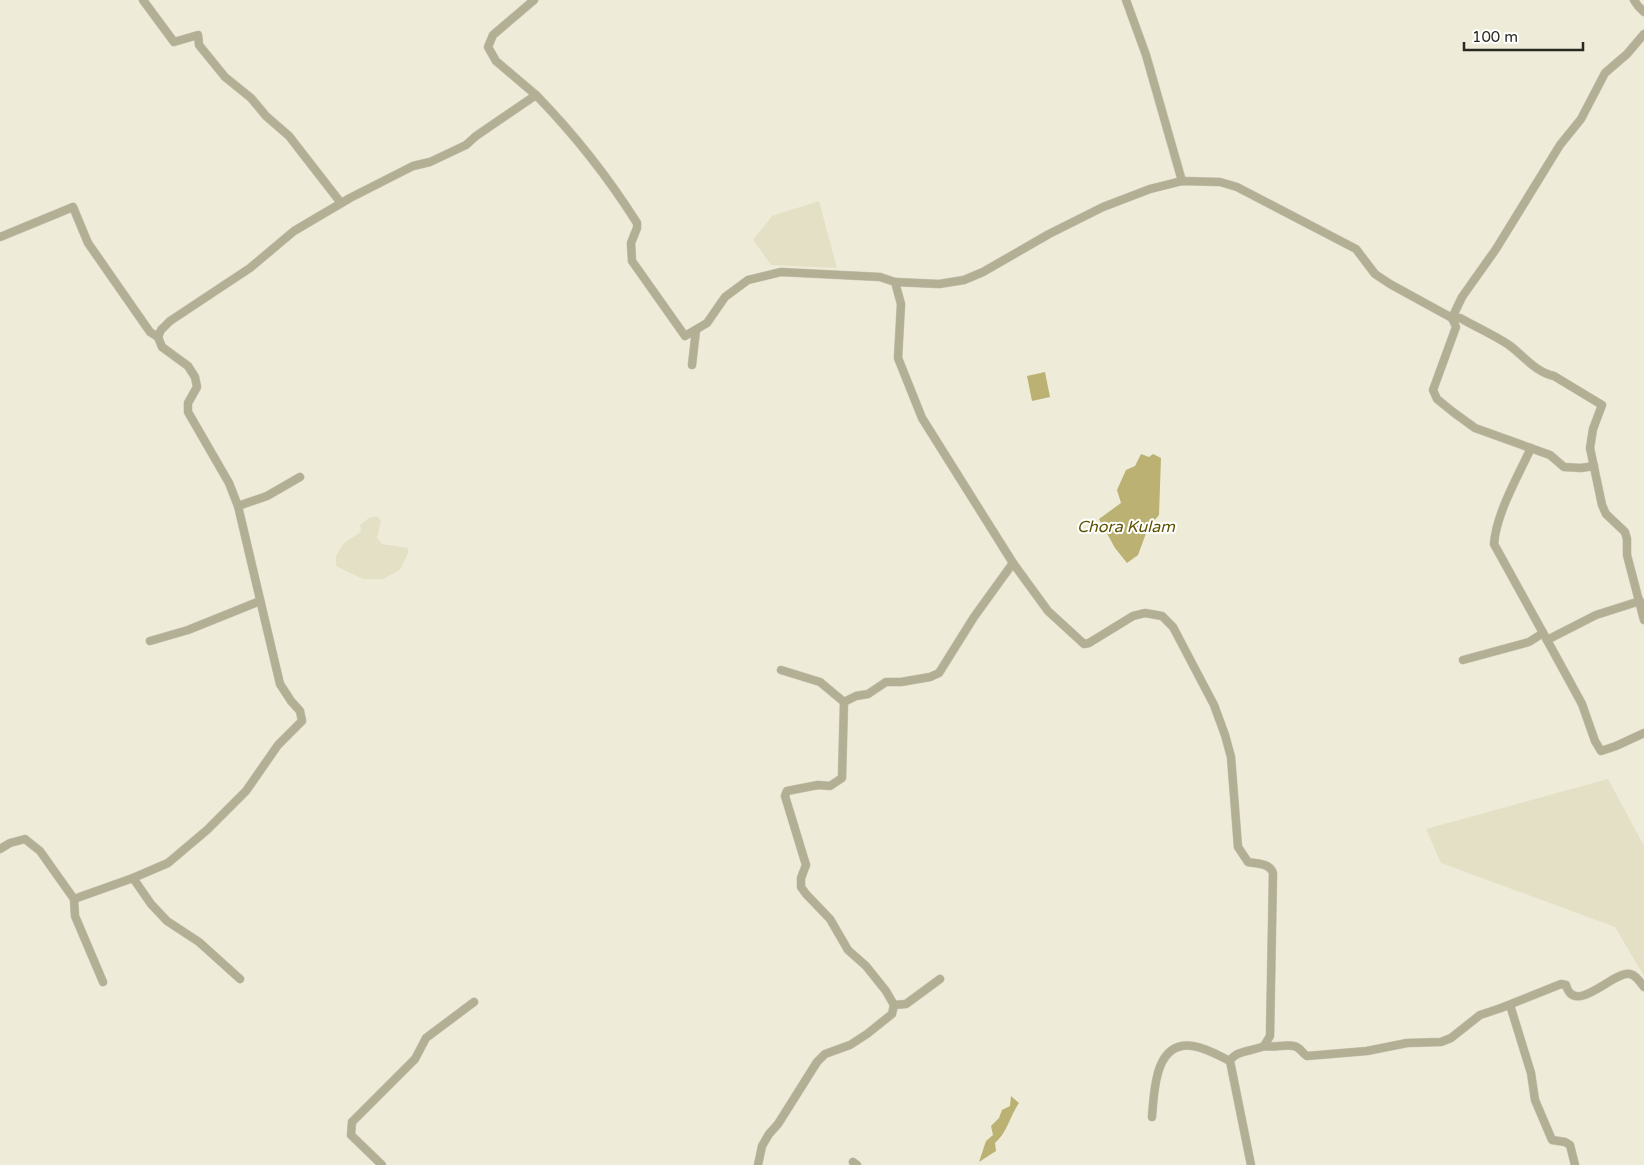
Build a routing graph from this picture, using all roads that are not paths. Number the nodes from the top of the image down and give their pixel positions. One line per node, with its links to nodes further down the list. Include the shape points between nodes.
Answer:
1 (142, 0): 9 (street, via 174,42 198,35 199,44 225,78 290,136)
2 (534, 0): 7 (street, via 493,35 488,47 496,61)
3 (1126, 0): 8 (street, via 1146,56)
4 (1634, 0): 5 (street)
5 (1644, 12)
6 (1644, 34): 12 (street, via 1605,73 1581,119 1560,145 1496,249 1462,296)
7 (536, 95): 9 (street, via 466,145 430,162 413,166); 13 (street, via 612,185 637,223 631,243 632,261 686,336)
8 (1182, 181): 11 (street, via 1103,207 964,280 939,284); 12 (street, via 1220,182 1237,187 1356,249 1375,274)
9 (341, 203): 14 (street, via 294,231 250,268 170,321)
10 (0, 237): 14 (street, via 73,206 88,243 150,332)
11 (895, 282): 13 (street, via 880,277 781,272 748,280 725,297 706,323); 20 (street, via 901,304 898,358 922,418)
12 (1452, 318): 16 (street, via 1456,327 1433,390 1437,399 1475,428); 17 (street, via 1460,318 1509,346 1546,375 1554,376 1602,405 1590,448)
13 (696, 330): 15 (street)
14 (158, 337): 19 (street, via 162,347 188,366 195,377 197,388 188,403 188,412 230,483)
15 (692, 365)
16 (1531, 448): 17 (street, via 1550,455 1564,468); 24 (street, via 1499,518 1494,544)
17 (1594, 466): 22 (street, via 1606,514 1627,539 1627,555)
18 (300, 477): 19 (street, via 267,496)
19 (238, 506): 21 (street)
20 (1013, 563): 28 (street, via 939,673 901,682 886,682 868,694); 40 (street, via 1048,611 1084,644 1133,616 1145,613 1162,616 1172,627 1214,705 1231,757 1238,847 1248,862 1268,865 1273,873 1270,1036)
21 (260, 601): 25 (street, via 188,630); 31 (street, via 280,684 300,711 302,721 278,745 246,791 207,830 168,863)
22 (1640, 601): 23 (street); 24 (street)
23 (1644, 620)
24 (1545, 636): 26 (street); 29 (street, via 1582,704 1601,751)
25 (150, 641)
26 (1463, 660)
27 (781, 670): 28 (street, via 820,682)
28 (844, 702): 38 (street, via 842,778 830,786 787,791 785,796 806,864 801,887 830,919 848,950 866,966)
29 (1644, 733)
30 (0, 849): 32 (street, via 25,839 40,852)
31 (133, 878): 32 (street); 34 (street, via 167,921 199,942)
32 (74, 899): 35 (street, via 75,916)
33 (940, 978): 38 (street, via 906,1004)
34 (240, 979)
35 (103, 982)
36 (1644, 987): 39 (street, via 1633,974 1627,973 1594,992 1580,996 1560,984)
37 (474, 1002): 43 (street, via 426,1038 416,1059 352,1122 351,1135)
38 (894, 1005): 44 (street, via 892,1014 867,1034 850,1045 825,1054 817,1062 762,1146)
39 (1510, 1005): 40 (street, via 1480,1015 1451,1038 1436,1044 1407,1044 1307,1056 1294,1046); 46 (street, via 1531,1073 1535,1100 1552,1140 1570,1146)
40 (1264, 1046): 41 (street, via 1232,1056)
41 (1230, 1061): 42 (street, via 1194,1046 1172,1049 1158,1071); 45 (street)
42 (1152, 1117)
43 (382, 1165)
44 (758, 1165)
45 (1251, 1165)
46 (1575, 1165)

